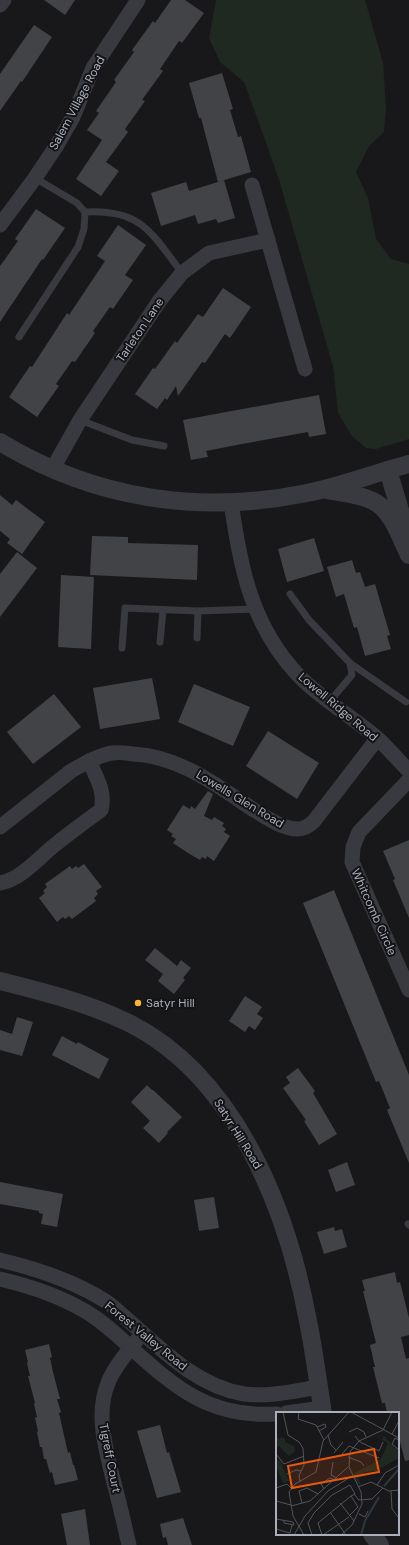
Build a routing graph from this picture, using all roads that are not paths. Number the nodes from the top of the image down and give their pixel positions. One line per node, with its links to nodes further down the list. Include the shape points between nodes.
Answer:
1 (4, 0): 3 (street)
2 (138, 0): 4 (street, Salem Village Road, via 93,68 73,117)
3 (0, 5)
4 (35, 178): 6 (lane, via 77,203); 7 (street, Salem Village Road)
5 (252, 185): 8 (street)
6 (85, 212): 9 (lane, via 103,211 135,219 149,230); 10 (lane, via 84,229 78,247)
7 (0, 225)
8 (268, 240): 9 (street, Tarleton Lane, via 209,253); 11 (street)
9 (182, 273): 12 (street, Tarleton Lane, via 160,300)
10 (19, 336)
11 (305, 369)
12 (80, 420): 14 (lane, via 132,440); 16 (street, Tarleton Lane)
13 (0, 442): 16 (street)
14 (164, 446)
15 (409, 464): 17 (street)
16 (52, 470): 19 (street, via 126,493 187,501)
17 (388, 470): 18 (street); 20 (street)
18 (325, 489): 19 (street); 21 (street, via 374,501 390,517)
19 (231, 503): 23 (street, Lowell Ridge Road, via 242,567)
20 (409, 541)
21 (409, 555)
22 (290, 594): 29 (lane, via 309,620)
23 (255, 609): 25 (lane); 30 (street, Lowell Ridge Road, via 280,654 298,675)
24 (163, 610): 25 (lane); 27 (lane); 28 (lane, via 125,608)
25 (198, 611): 26 (lane)
26 (197, 638)
27 (160, 642)
28 (122, 648)
29 (350, 663): 30 (lane, via 352,675); 31 (lane)
30 (330, 701): 32 (street, Lowell Ridge Road)
31 (406, 702)
32 (377, 739): 33 (street, Lowells Glen Road, via 314,821 300,830 284,826 209,780 165,759 146,754 113,753); 34 (street, Lowell Ridge Road)
33 (89, 761): 36 (street, Lowells Glen Road, via 71,771); 37 (street, via 102,791 104,802 101,810 26,870 7,881)
34 (409, 771)
35 (409, 780): 39 (street, Whitcomb Circle, via 359,832 353,847 352,862)
36 (0, 828)
37 (0, 882)
38 (0, 981): 44 (street, Satyr Hill Road, via 73,1001 130,1024 169,1048 204,1082 237,1128 272,1195 302,1290)
39 (409, 990)
40 (0, 1260): 42 (street, Forest Valley Road, via 35,1269 82,1287 108,1303)
41 (0, 1279): 43 (street, Forest Valley Road, via 46,1292 85,1311)
42 (143, 1333): 43 (street, Tigreff Court); 44 (street, Forest Valley Road, via 185,1369 209,1383 228,1390 260,1395)
43 (131, 1348): 47 (street, Forest Valley Road, via 173,1384 193,1397 237,1412); 49 (street, Tigreff Court, via 108,1382 103,1397 102,1416 106,1446)
44 (319, 1386): 45 (street, Satyr Hill Road)
45 (323, 1410): 46 (street)
46 (298, 1412)
47 (276, 1414)
48 (373, 1535): 50 (street)
49 (129, 1545)
50 (380, 1545)

